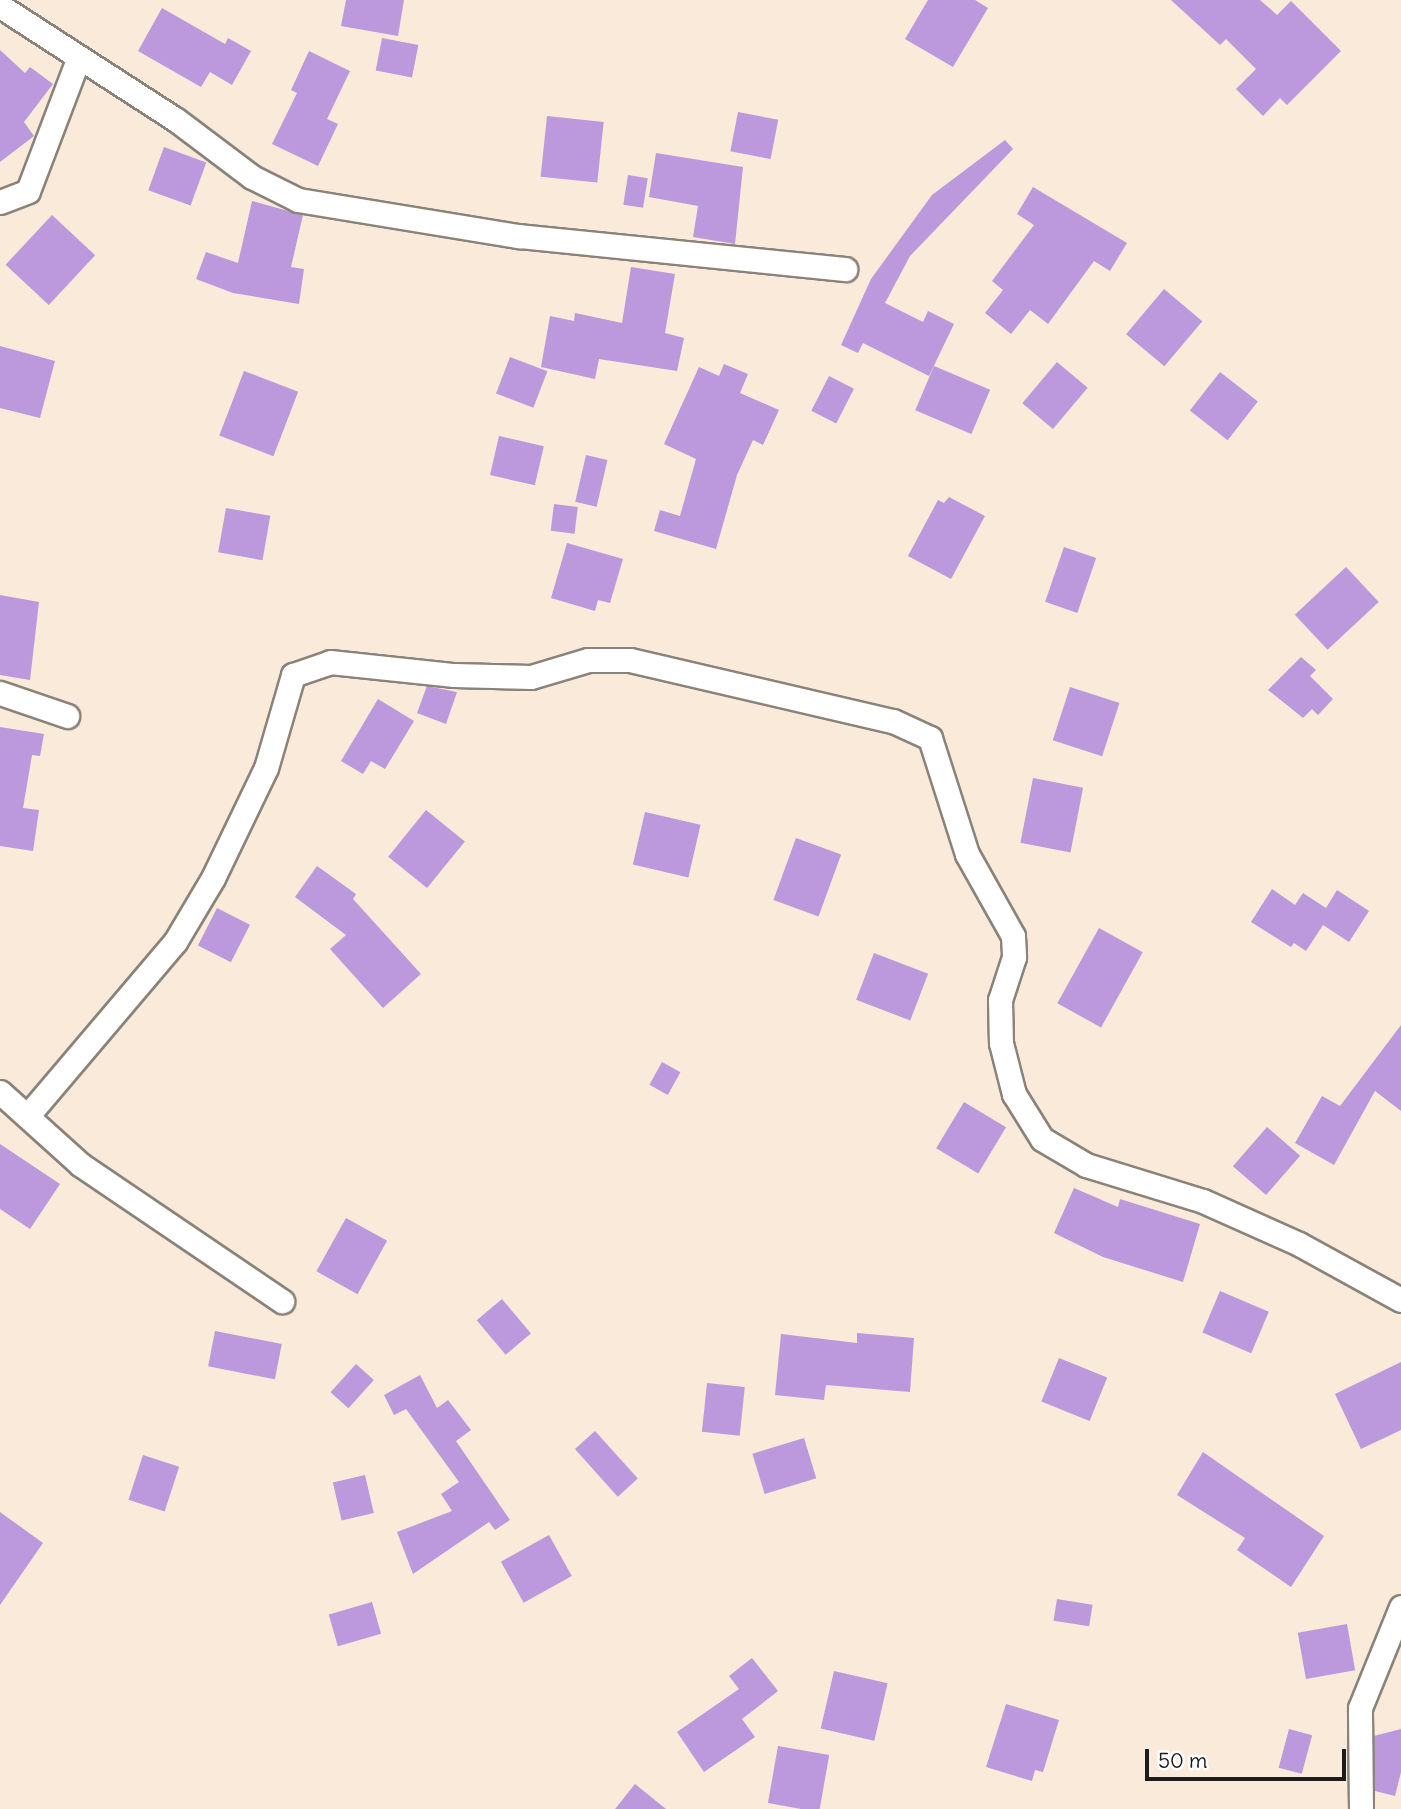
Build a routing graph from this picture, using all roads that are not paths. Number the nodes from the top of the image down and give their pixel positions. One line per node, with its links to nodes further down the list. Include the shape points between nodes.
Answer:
1 (0, 6): 2 (street)
2 (79, 57): 3 (street, via 28,191); 4 (street, via 252,177 298,200 519,236)
3 (0, 202)
4 (845, 269)
5 (0, 692): 6 (street)
6 (67, 716)
7 (0, 1092): 8 (street)
8 (29, 1114): 9 (street, via 175,942 213,878 266,768 293,676 330,662 454,676 531,677 588,660 630,660 893,721 929,738 967,854 1013,936 1014,957 1000,1000 1002,1043 1014,1094 1042,1139 1086,1165 1203,1201 1299,1244); 10 (street, via 81,1165)
9 (1401, 1300)
10 (282, 1301)
11 (1401, 1607): 12 (street, via 1360,1709)
12 (1361, 1809)

